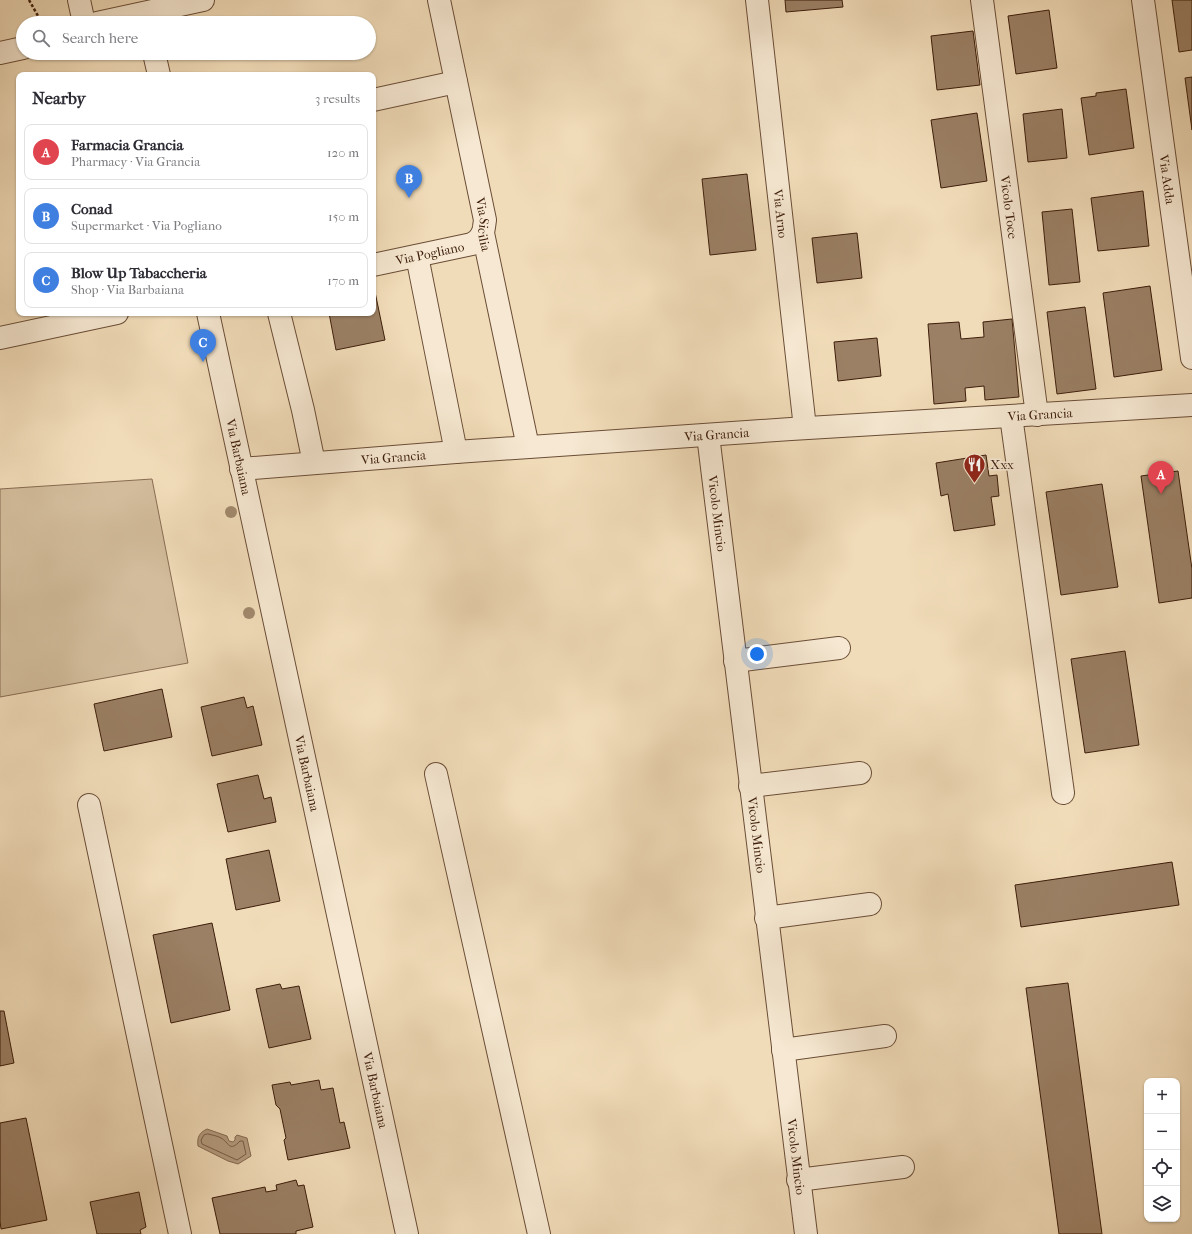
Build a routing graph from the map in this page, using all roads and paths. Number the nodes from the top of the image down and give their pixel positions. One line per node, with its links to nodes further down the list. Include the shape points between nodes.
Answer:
1 (29, 0): 8 (path)
2 (79, 0): 9 (street)
3 (204, 0): 10 (street)
4 (439, 0): 15 (street, Via Sicilia)
5 (757, 0): 28 (street, Via Arno)
6 (982, 0): 26 (street, Vicolo Toce)
7 (1143, 0): 24 (street, Via Adda)
8 (38, 16)
9 (82, 16)
10 (153, 16)
11 (16, 50): 12 (street)
12 (0, 54)
13 (156, 60): 14 (street)
14 (158, 72)
15 (456, 82): 16 (street); 17 (street, Via Sicilia, via 485,220)
16 (376, 99)
17 (483, 233): 18 (street, Via Pogliano, via 472,244); 30 (street, Via Sicilia)
18 (417, 256): 19 (street, Via Pogliano); 31 (street)
19 (376, 264)
20 (103, 316): 23 (street)
21 (209, 316): 33 (street, Via Barbaiana)
22 (280, 316): 32 (street)
23 (0, 338)
24 (1192, 358)
25 (1192, 405): 26 (street, Via Grancia)
26 (1037, 415): 27 (street, Via Grancia)
27 (1011, 416): 28 (street, Via Grancia); 39 (street)
28 (805, 428): 29 (street, Via Grancia)
29 (708, 435): 30 (street, Via Grancia); 35 (street, Vicolo Mincio)
30 (528, 447): 31 (street, Via Grancia)
31 (456, 452): 32 (street, Via Grancia)
32 (314, 462): 33 (street, Via Grancia)
33 (241, 469): 48 (street, Via Barbaiana)
34 (839, 648): 35 (street)
35 (735, 661): 38 (street, Vicolo Mincio)
36 (860, 773): 38 (street)
37 (436, 774): 49 (street)
38 (750, 786): 42 (street, Vicolo Mincio)
39 (1063, 793)
40 (89, 805): 47 (street)
41 (870, 904): 42 (street)
42 (766, 918): 44 (street, Vicolo Mincio)
43 (885, 1036): 44 (street)
44 (782, 1050): 46 (street, Vicolo Mincio)
45 (903, 1167): 46 (street)
46 (798, 1180): 50 (street, Vicolo Mincio)
47 (180, 1234)
48 (407, 1234)
49 (539, 1234)
50 (806, 1234)

